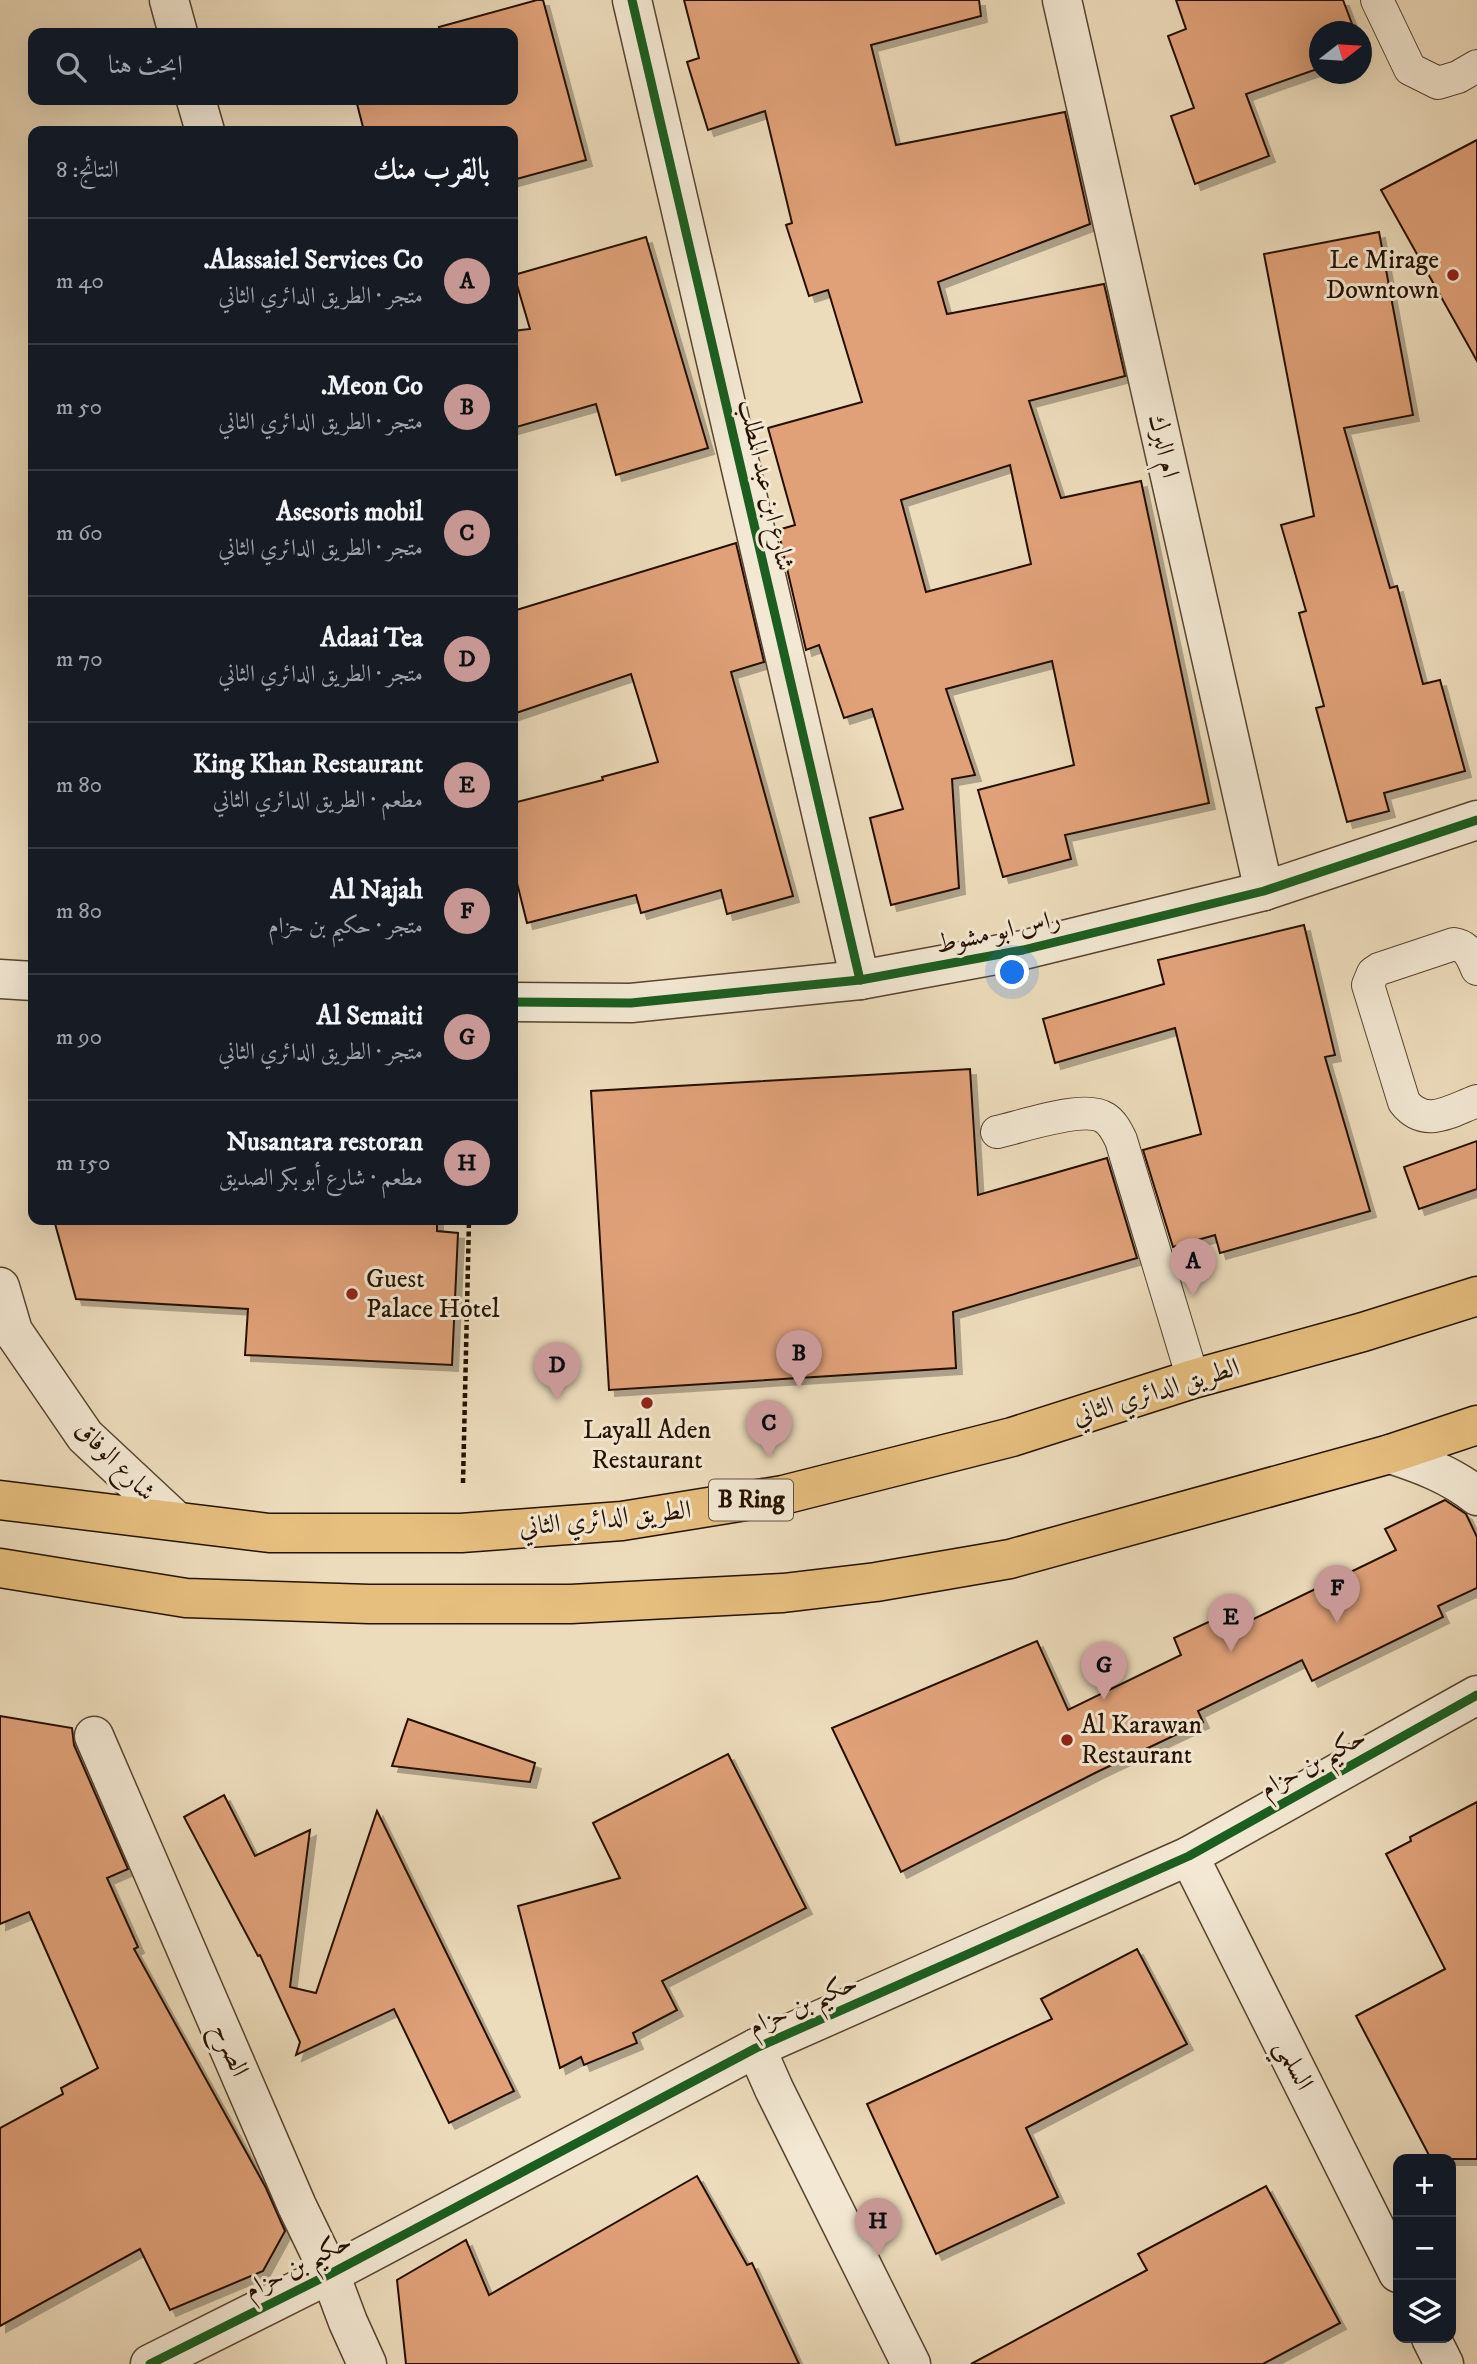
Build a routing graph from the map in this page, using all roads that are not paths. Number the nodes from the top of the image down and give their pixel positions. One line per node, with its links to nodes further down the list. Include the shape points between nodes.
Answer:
1 (169, 0): 5 (street)
2 (632, 0): 13 (street, شارع ابن عبد المطلب)
3 (1062, 0): 10 (street, ام البرك)
4 (1377, 0): 6 (lane, via 1410,69 1438,83)
5 (177, 28)
6 (1477, 66)
7 (197, 105): 8 (street)
8 (204, 126)
9 (1477, 820): 10 (street, راس ابو مشوط)
10 (1264, 891): 13 (street, راس ابو مشوط, via 1023,950)
11 (1477, 969): 16 (lane, via 1467,949 1454,944 1378,969 1367,985 1404,1102 1411,1111 1429,1118)
12 (0, 979): 14 (street)
13 (860, 980): 15 (street, راس ابو مشوط, via 631,1003)
14 (28, 981)
15 (518, 1002)
16 (1477, 1101)
17 (997, 1132): 20 (lane, via 1093,1113 1115,1128)
18 (0, 1287): 25 (street, شارع الوفاق, via 13,1331 85,1436)
19 (1477, 1296): 20 (main road, الطريق الدائري الثاني / B Ring)
20 (1193, 1379): 25 (main road, الطريق الدائري الثاني / B Ring, via 1012,1437 783,1495 622,1521 461,1533 269,1533)
21 (1477, 1425): 22 (main road)
22 (1390, 1454): 23 (street, via 1430,1467); 26 (main road, via 1010,1559 783,1593 571,1604 369,1604 186,1598)
23 (1477, 1496)
24 (0, 1500): 25 (main road, الطريق الدائري الثاني / B Ring)
25 (176, 1521)
26 (0, 1568)
27 (1477, 1695): 29 (street, حكيم بن حزام)
28 (94, 1736): 32 (street, الصرح)
29 (1189, 1856): 30 (street, حكيم بن حزام); 31 (street, السلمي)
30 (756, 2048): 32 (street, حكيم بن حزام); 36 (street)
31 (1393, 2263)
32 (330, 2274): 34 (street, حكيم بن حزام); 35 (street, الصرح)
33 (1434, 2343): 37 (street)
34 (150, 2364)
35 (367, 2364)
36 (911, 2364)
37 (1444, 2364)

